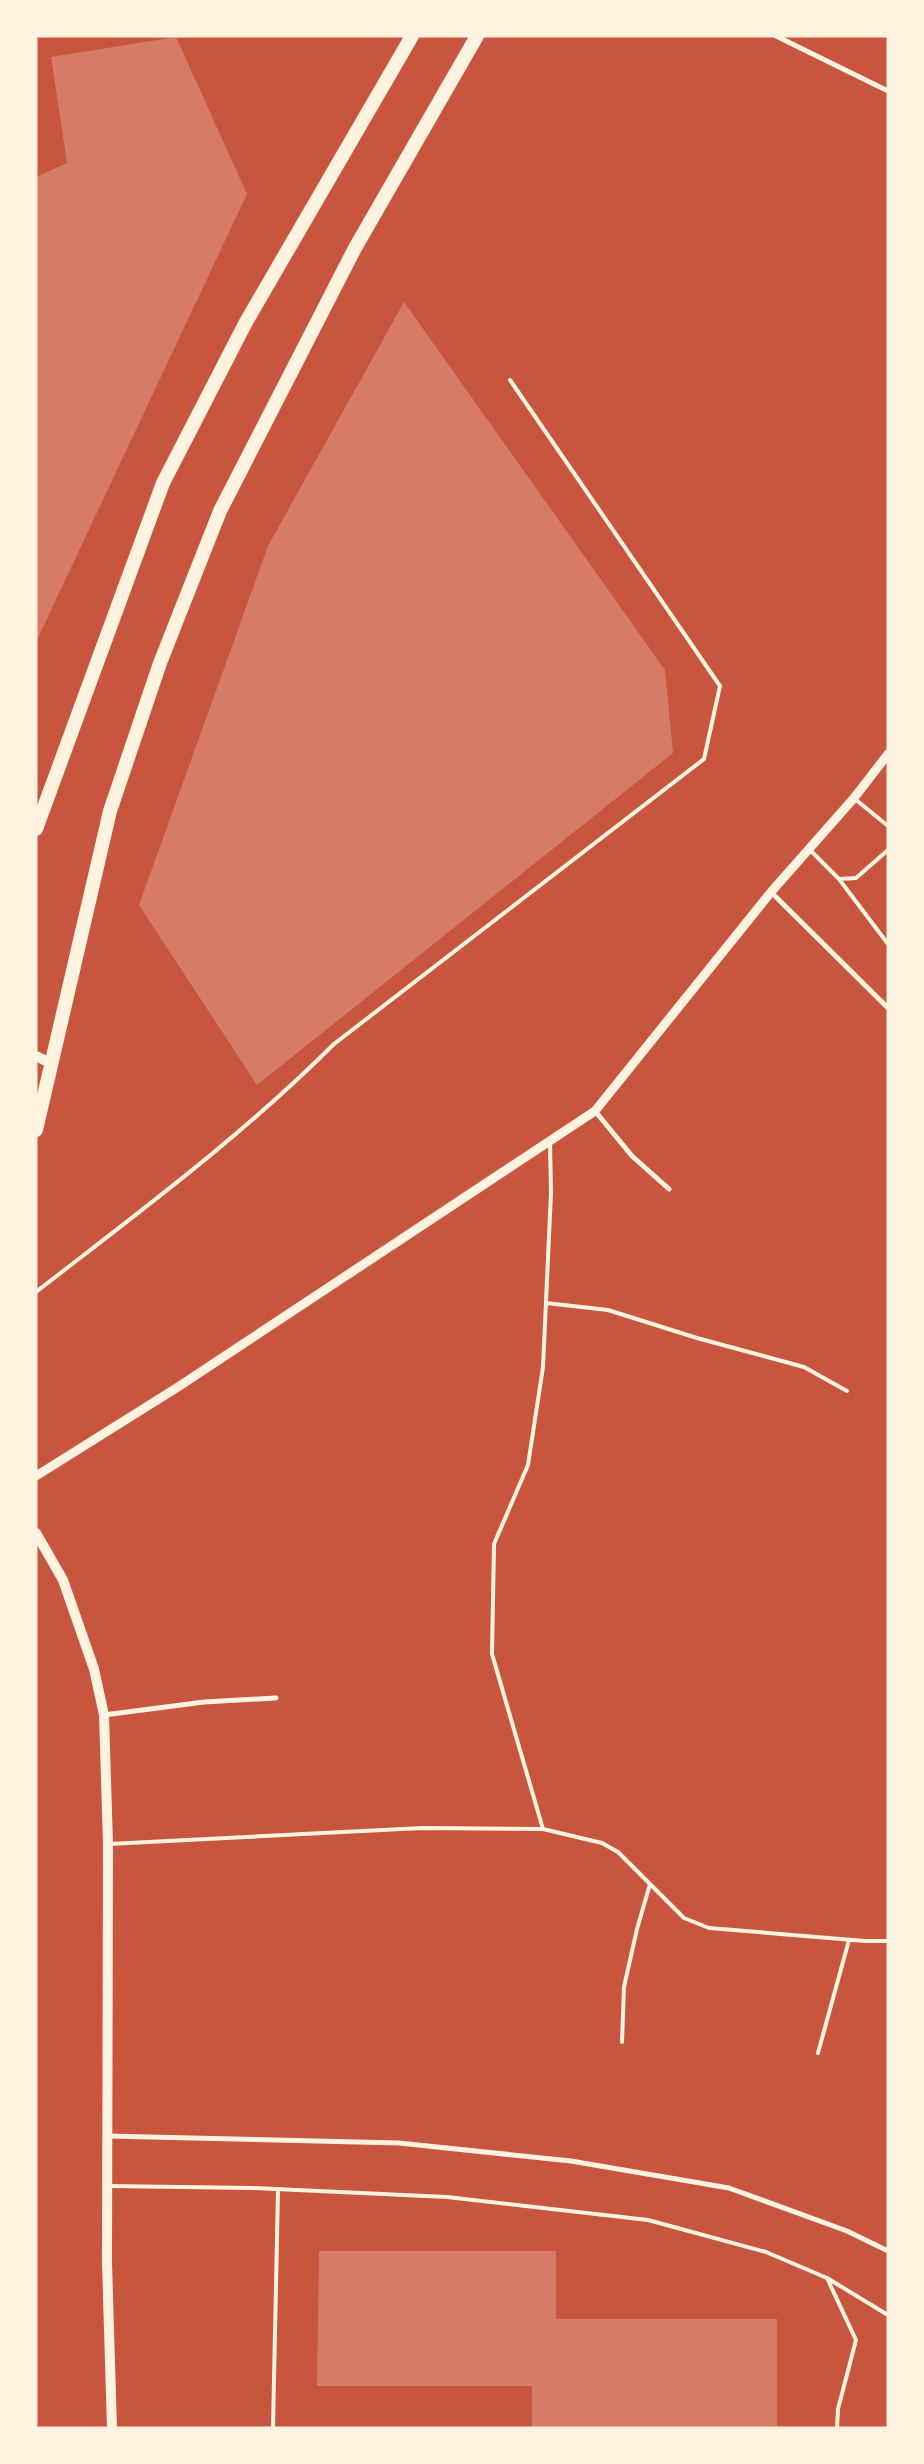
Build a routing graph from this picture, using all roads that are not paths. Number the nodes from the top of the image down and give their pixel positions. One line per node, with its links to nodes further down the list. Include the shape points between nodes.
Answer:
1 (412, 36): 9 (highway, via 246,322 163,483)
2 (477, 36): 17 (highway, via 355,248 220,511 160,663 110,811)
3 (776, 36): 4 (street)
4 (887, 90)
5 (510, 380): 22 (lane, via 720,686 704,759 334,1044 282,1096)
6 (888, 754): 7 (street)
7 (854, 798): 8 (lane); 10 (street)
8 (888, 826)
9 (36, 829)
10 (809, 849): 12 (lane); 13 (street)
11 (888, 850): 12 (lane, via 856,878)
12 (839, 878): 14 (lane)
13 (771, 892): 15 (street); 18 (street)
14 (888, 944)
15 (888, 1008)
16 (36, 1056): 17 (main road)
17 (50, 1063): 19 (highway)
18 (595, 1111): 20 (street); 21 (street, via 632,1156)
19 (36, 1130)
20 (550, 1142): 23 (lane); 25 (street, via 483,1183 178,1387)
21 (669, 1189)
22 (36, 1292)
23 (546, 1303): 24 (lane, via 608,1310 804,1367); 29 (lane, via 543,1367 528,1465 494,1544 492,1654)
24 (848, 1391)
25 (36, 1476)
26 (36, 1533): 28 (main road, via 64,1580 94,1669)
27 (276, 1698): 28 (street, via 204,1702)
28 (104, 1715): 30 (main road)
29 (543, 1829): 30 (lane, via 422,1828); 31 (lane, via 602,1843 618,1852)
30 (108, 1844): 36 (main road)
31 (650, 1884): 32 (lane, via 684,1918 709,1928); 34 (lane, via 624,1987)
32 (849, 1940): 33 (lane); 35 (lane)
33 (888, 1941)
34 (622, 2042)
35 (818, 2053)
36 (107, 2136): 37 (main road); 39 (street, via 399,2143 571,2161 728,2188 847,2231)
37 (107, 2186): 38 (lane); 42 (main road)
38 (278, 2190): 40 (lane, via 447,2197 648,2220 766,2252); 43 (lane)
39 (888, 2251)
40 (827, 2278): 41 (lane); 44 (lane, via 856,2340 838,2409)
41 (888, 2315)
42 (112, 2428)
43 (273, 2428)
44 (837, 2428)

